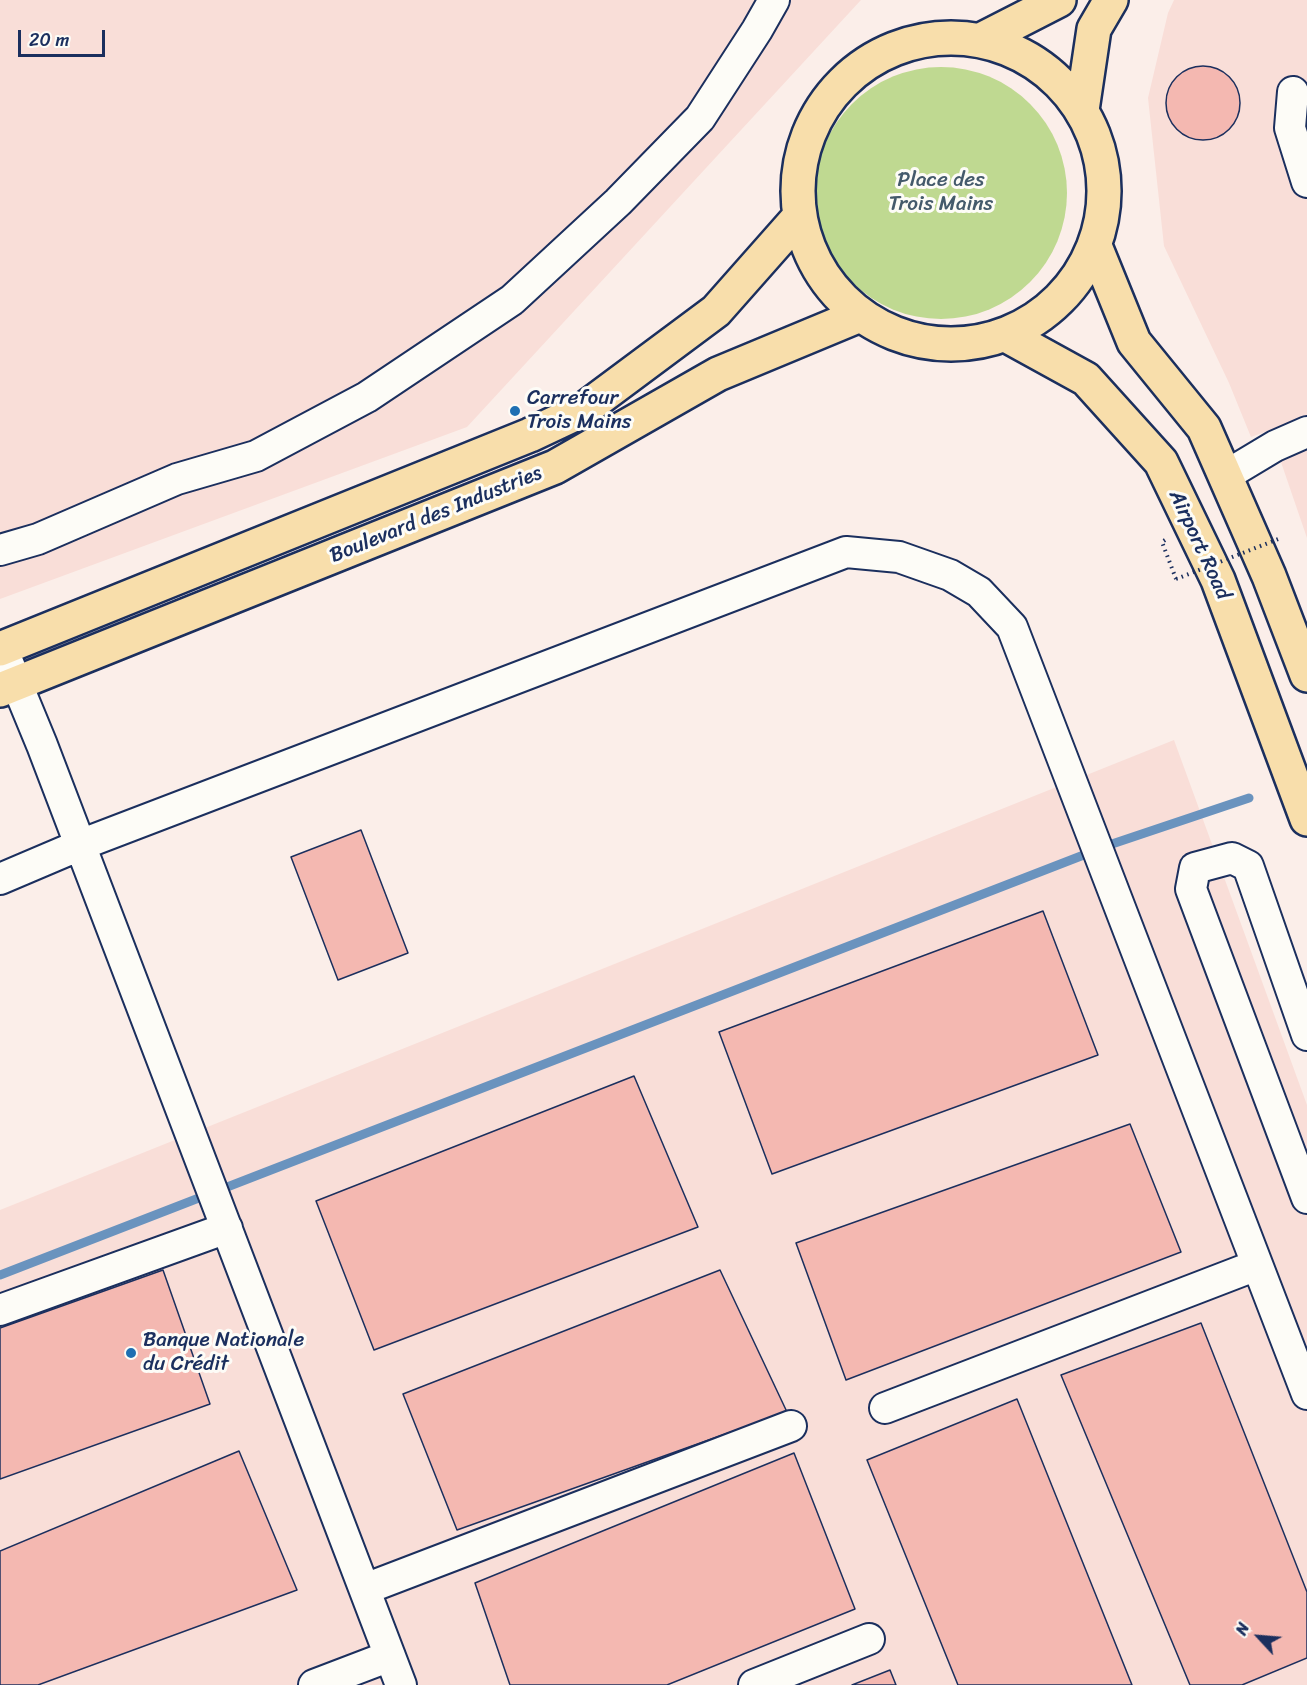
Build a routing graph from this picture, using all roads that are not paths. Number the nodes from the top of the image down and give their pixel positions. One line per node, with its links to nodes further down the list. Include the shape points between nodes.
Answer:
1 (774, 0): 14 (lane, via 700,118 618,202 512,300 367,398 256,456 177,479 38,539)
2 (1059, 0): 4 (main road)
3 (1111, 0): 6 (main road, via 1094,29)
4 (981, 40): 6 (main road, via 1021,54 1056,78); 8 (main road, via 932,38 885,53 845,81 816,120 806,148 800,167)
5 (1293, 92): 7 (lane, via 1290,128)
6 (1082, 110): 9 (main road, via 1100,153 1104,200)
7 (1307, 182)
8 (800, 216): 10 (main road, via 811,254 831,288); 15 (main road, Boulevard des Industries, via 716,311 583,410)
9 (1095, 246): 11 (main road, via 1074,284 1043,314); 13 (main road, via 1134,342 1204,428)
10 (860, 315): 11 (main road, via 905,338 956,345); 17 (main road, Boulevard des Industries, via 718,374 555,467)
11 (1006, 335): 18 (main road, Airport Road, via 1086,379 1161,462 1218,580)
12 (1307, 432): 13 (lane)
13 (1225, 476): 16 (main road)
14 (0, 550)
15 (1, 649): 17 (lane)
16 (1307, 675)
17 (8, 687): 19 (lane)
18 (1307, 819)
19 (80, 845): 20 (lane); 23 (lane); 24 (lane, via 846,552 899,558 950,575 979,592 1012,627)
20 (0, 879)
21 (1307, 1035): 22 (lane, via 1248,866 1232,858 1195,868 1191,889)
22 (1307, 1198)
23 (227, 1228): 25 (lane); 29 (lane)
24 (1257, 1265): 26 (lane); 27 (lane)
25 (0, 1310)
26 (1307, 1394)
27 (885, 1408)
28 (791, 1426): 29 (lane)
29 (365, 1589): 31 (lane)
30 (868, 1639): 34 (lane)
31 (390, 1656): 32 (lane); 33 (lane)
32 (314, 1685)
33 (401, 1685)
34 (754, 1685)

